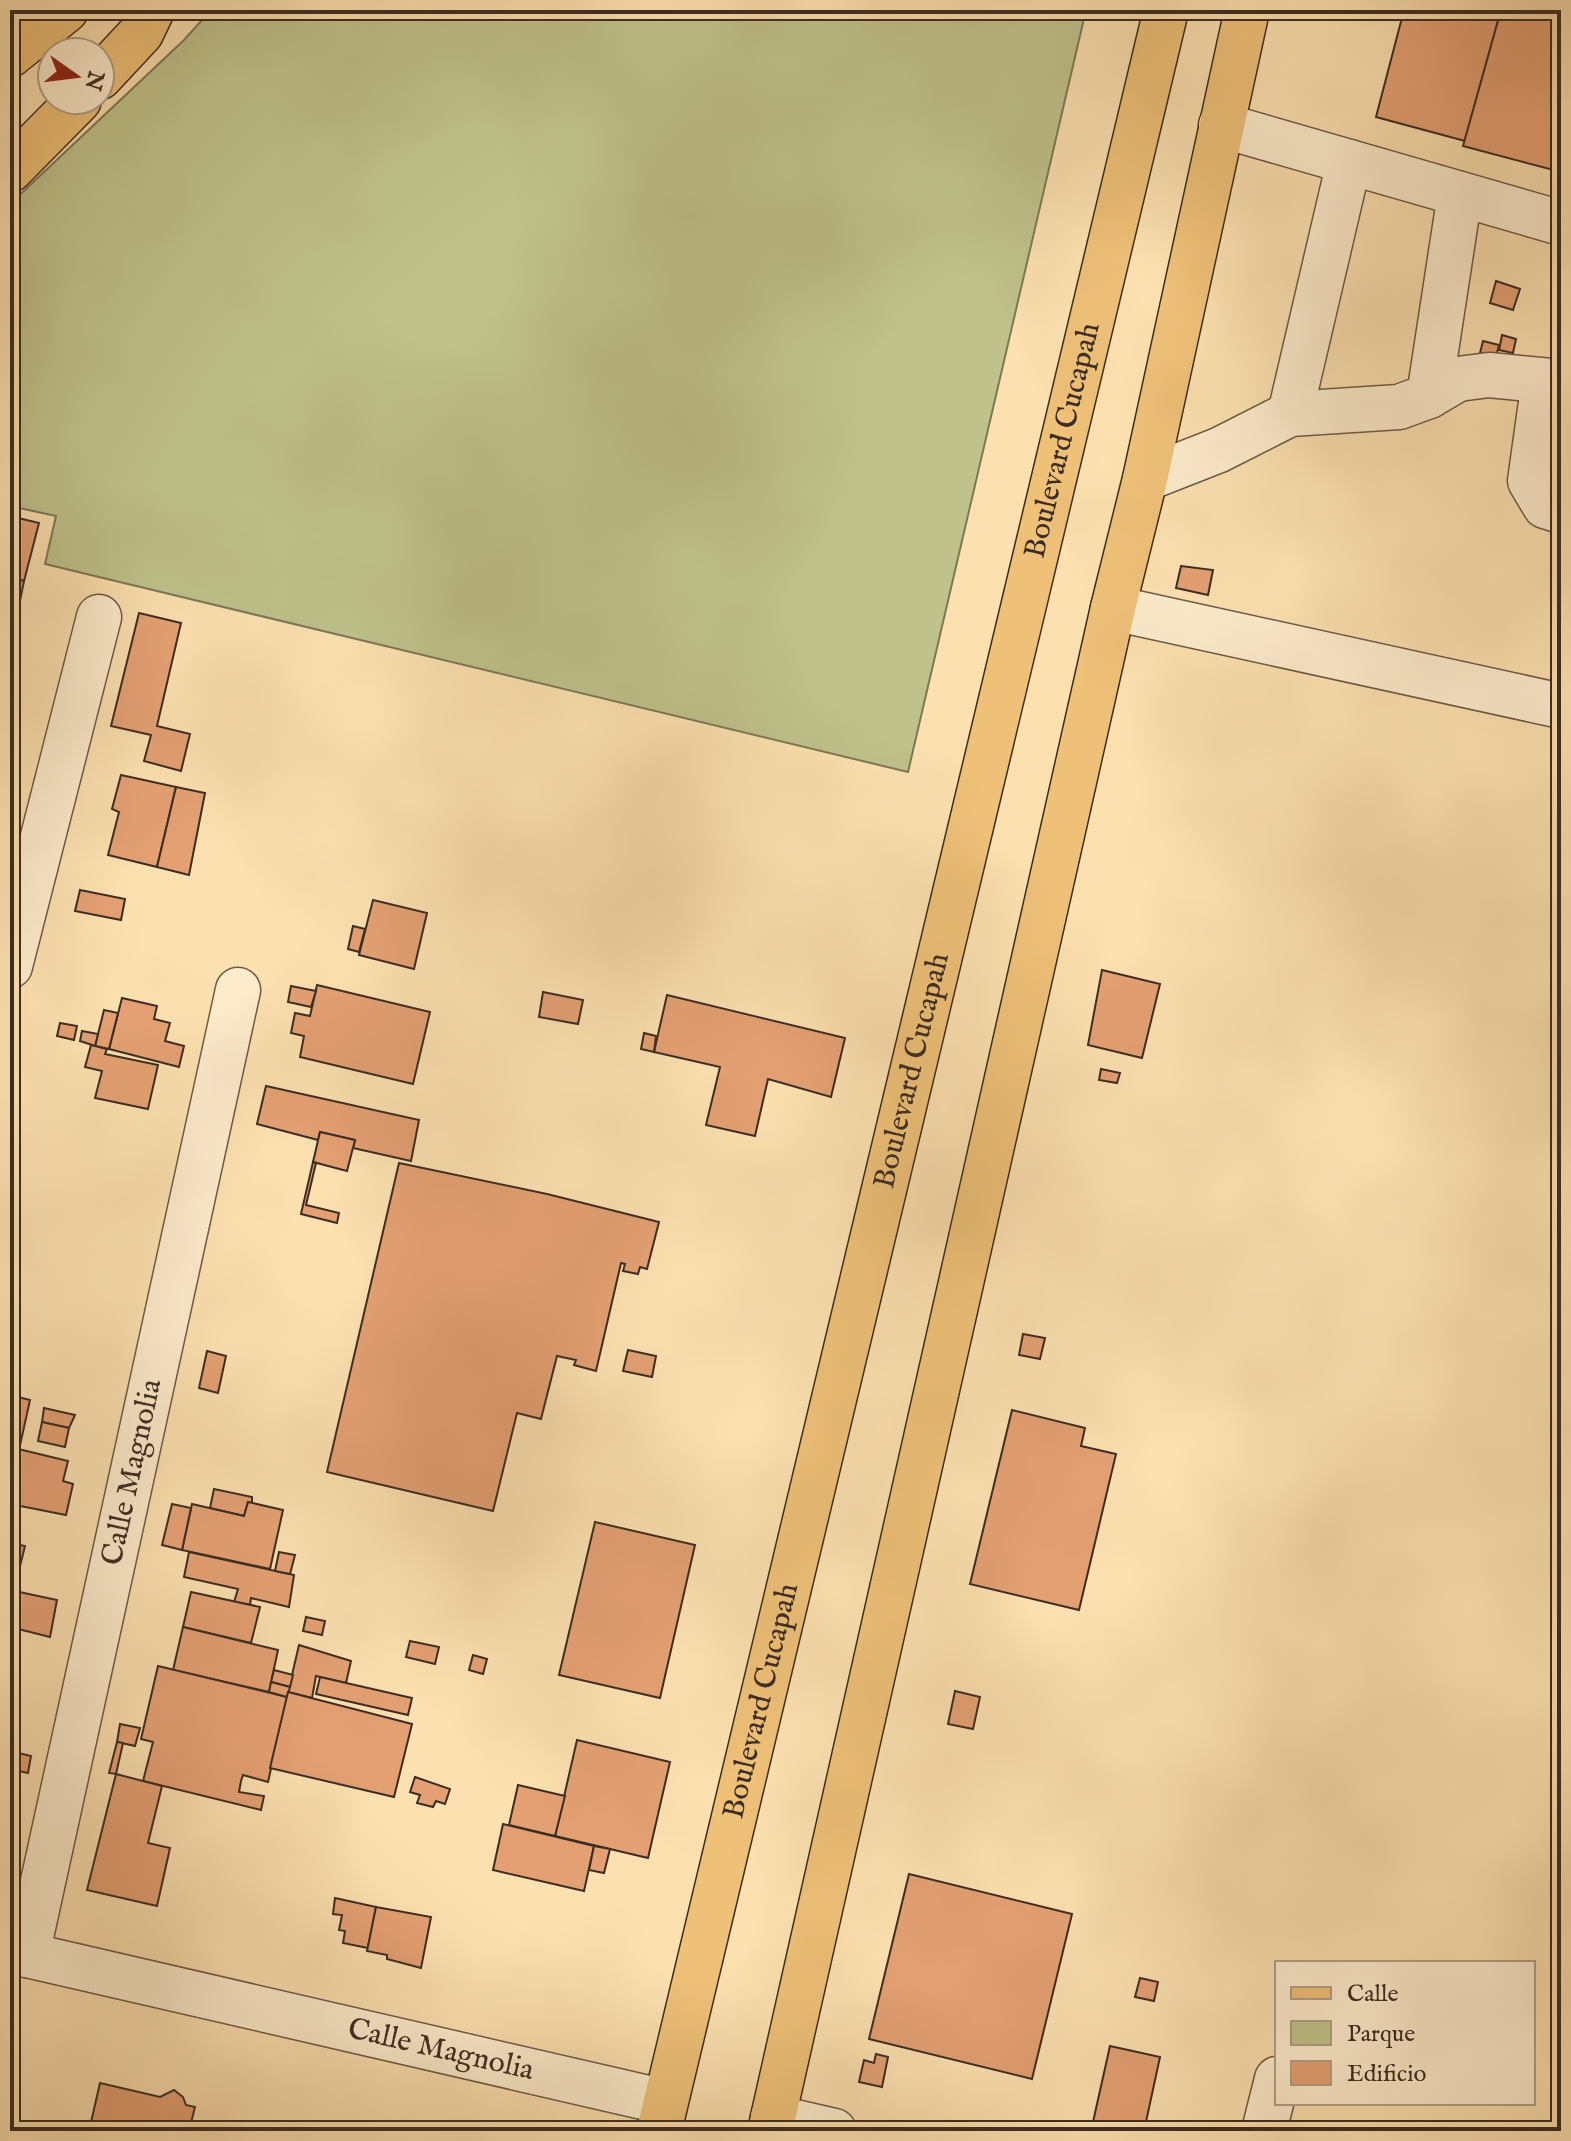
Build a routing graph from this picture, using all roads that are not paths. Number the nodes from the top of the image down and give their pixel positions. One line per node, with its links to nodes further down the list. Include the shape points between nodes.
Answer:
1 (66, 10): 5 (main road)
2 (152, 10): 6 (main road, via 141,33)
3 (1166, 10): 25 (main road, Boulevard Cucapah)
4 (1247, 10): 8 (main road)
5 (10, 55)
6 (116, 60)
7 (63, 116): 10 (main road)
8 (1221, 125): 9 (street); 16 (main road)
9 (1349, 162): 11 (street); 15 (street)
10 (10, 170)
11 (1460, 194): 12 (street); 14 (street)
12 (1561, 223)
13 (1552, 381): 14 (street, via 1489,375 1458,379); 17 (street, via 1530,481 1545,506)
14 (1429, 396): 15 (street, via 1399,407)
15 (1290, 414): 16 (street)
16 (1145, 479): 18 (main road)
17 (1561, 511)
18 (1113, 608): 20 (street); 26 (main road)
19 (99, 617): 21 (street)
20 (1561, 706)
21 (10, 966)
22 (238, 990): 23 (street, Calle Magnolia)
23 (19, 1953): 25 (street, Calle Magnolia)
24 (1275, 2087): 28 (street)
25 (662, 2116)
26 (772, 2124): 27 (street)
27 (834, 2131)
28 (1264, 2131)

